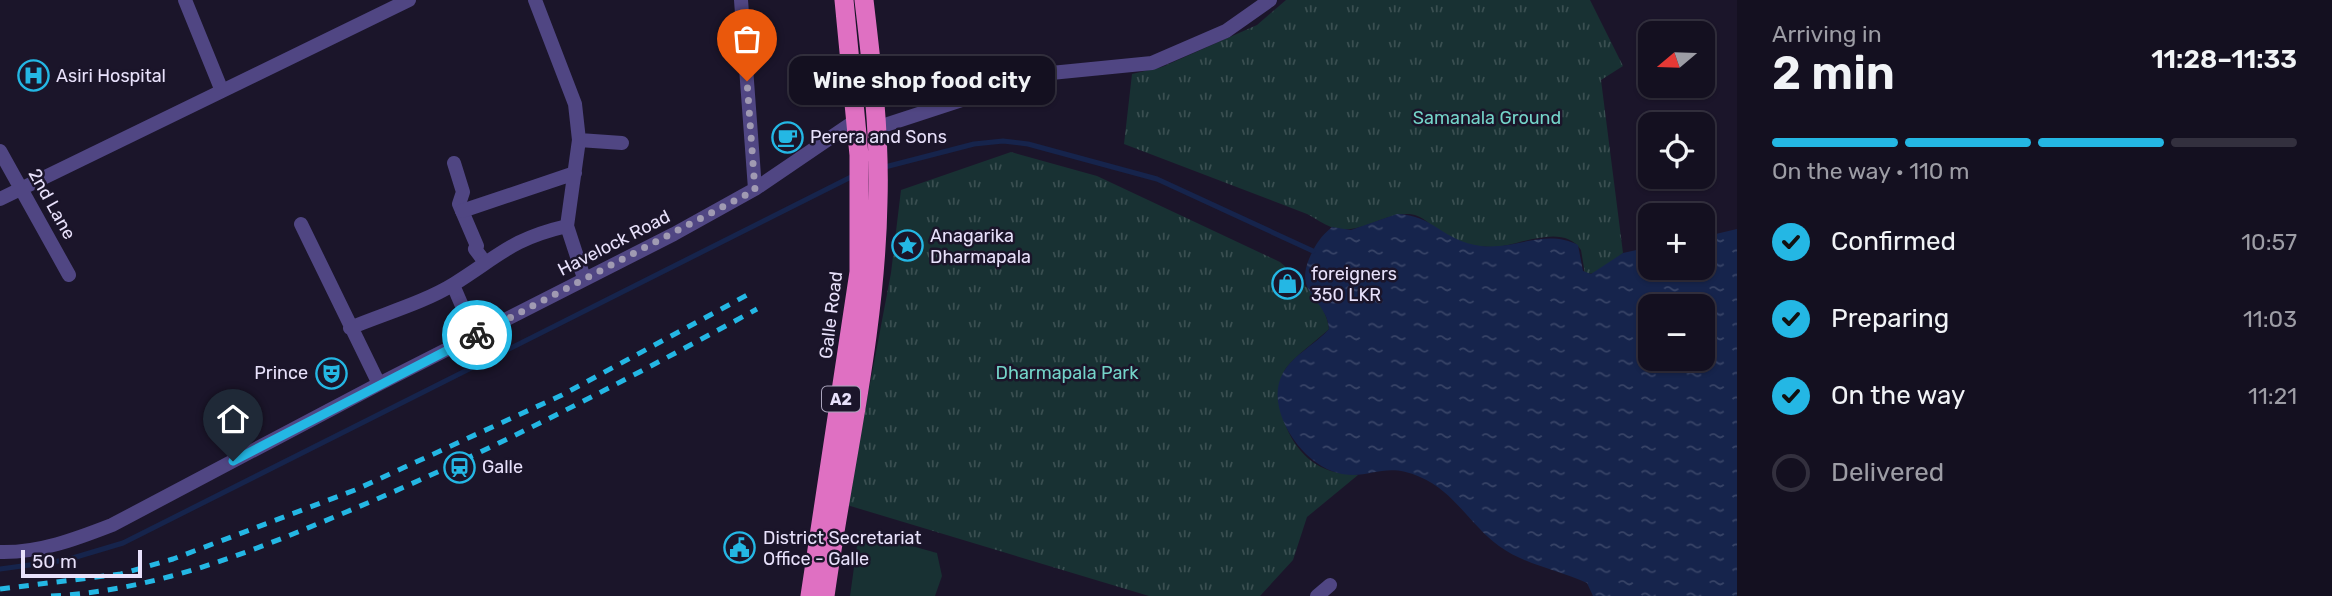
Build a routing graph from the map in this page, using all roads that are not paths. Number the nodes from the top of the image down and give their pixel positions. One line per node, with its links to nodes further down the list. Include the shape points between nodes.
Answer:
1 (185, 0): 9 (street)
2 (409, 0): 9 (street)
3 (535, 0): 13 (street, via 575,104)
4 (741, 0): 20 (street)
5 (844, 0): 11 (highway, A2)
6 (864, 0): 10 (highway, A2)
7 (1270, 0): 8 (street, via 1226,31 1152,63)
8 (1041, 74): 10 (street, via 988,70 918,77); 12 (street)
9 (222, 91): 19 (street)
10 (874, 93): 11 (highway); 12 (highway, A2)
11 (855, 121): 12 (highway); 16 (highway, Galle Road / A2); 20 (street, Havelock Road)
12 (876, 125): 16 (highway, Galle Road / A2)
13 (579, 140): 14 (street); 18 (street)
14 (622, 143)
15 (0, 151): 19 (street, 2nd Lane)
16 (868, 162): 34 (highway, Galle Road / A2, via 858,201 859,272); 35 (highway, Galle Road / A2, via 878,203 864,343)
17 (454, 163): 22 (street, via 463,192)
18 (575, 173): 22 (street); 24 (street)
19 (22, 189): 21 (street); 26 (street, 2nd Lane)
20 (755, 190): 27 (street, Havelock Road)
21 (0, 199)
22 (462, 211): 25 (street)
23 (301, 224): 29 (street)
24 (567, 226): 25 (street, via 532,234); 27 (street)
25 (484, 261): 28 (street)
26 (69, 275)
27 (584, 278): 30 (street, Havelock Road)
28 (453, 285): 29 (street); 30 (street)
29 (350, 328): 31 (street)
30 (475, 336): 31 (street, Havelock Road)
31 (379, 384): 32 (street, Havelock Road, via 112,525 65,542)
32 (0, 552)
33 (1330, 585): 36 (street)
34 (810, 596)
35 (825, 596)
36 (1317, 596)

